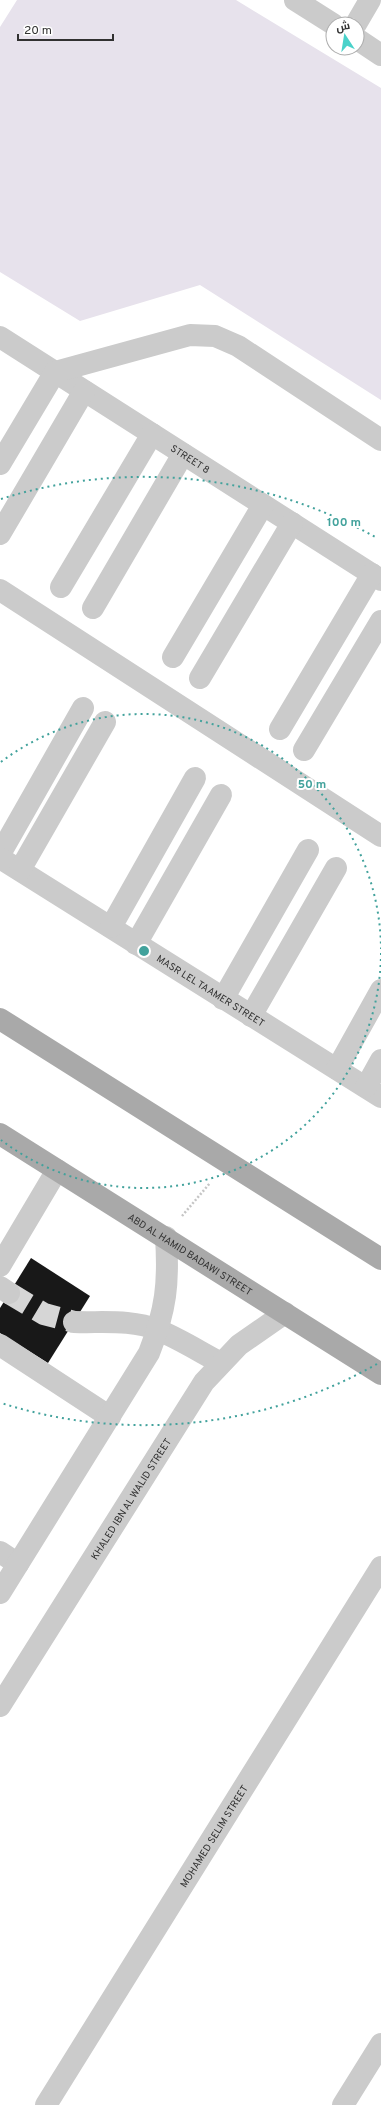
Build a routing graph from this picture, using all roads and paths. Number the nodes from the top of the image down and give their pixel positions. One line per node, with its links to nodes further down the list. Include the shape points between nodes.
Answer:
1 (295, 0): 5 (street)
2 (370, 0): 3 (street); 4 (street)
3 (381, 6)
4 (361, 16)
5 (325, 19)
6 (365, 45): 7 (street)
7 (381, 55)
8 (0, 337): 9 (street, STREET 8)
9 (55, 372): 10 (street, STREET 8); 12 (street, via 177,338 203,334 215,336 238,346); 14 (street)
10 (84, 391): 11 (street, STREET 8); 17 (street)
11 (152, 434): 13 (street, STREET 8); 19 (street)
12 (381, 440)
13 (183, 454): 15 (street, STREET 8); 21 (street)
14 (0, 464)
15 (263, 505): 16 (street, STREET 8); 23 (street)
16 (292, 523): 18 (street, STREET 8); 24 (street)
17 (0, 534)
18 (376, 577): 27 (street)
19 (61, 586)
20 (0, 590): 31 (street)
21 (93, 608)
22 (381, 621): 28 (street)
23 (173, 657)
24 (200, 678)
25 (83, 708): 33 (street)
26 (105, 722): 36 (street)
27 (280, 729)
28 (304, 750)
29 (195, 778): 37 (street)
30 (221, 795): 38 (street)
31 (381, 836)
32 (308, 850): 40 (street)
33 (0, 854)
34 (0, 858): 36 (street, MASR LEL TAAMER STREET)
35 (336, 868): 41 (street)
36 (20, 870): 37 (street, MASR LEL TAAMER STREET)
37 (110, 927): 38 (street, MASR LEL TAAMER STREET)
38 (136, 944): 40 (street, MASR LEL TAAMER STREET)
39 (381, 990): 44 (street)
40 (223, 999): 41 (street, MASR LEL TAAMER STREET)
41 (252, 1016): 44 (street, MASR LEL TAAMER STREET)
42 (0, 1019): 47 (main road)
43 (381, 1060): 45 (street)
44 (336, 1069): 45 (street, MASR LEL TAAMER STREET)
45 (373, 1092)
46 (0, 1134): 48 (main road, ABD AL HAMID BADAWI STREET)
47 (228, 1163): 49 (path); 50 (main road)
48 (57, 1170): 49 (main road, ABD AL HAMID BADAWI STREET); 51 (street)
49 (166, 1237): 52 (main road, ABD AL HAMID BADAWI STREET); 54 (street, via 169,1273 166,1303)
50 (381, 1259)
51 (0, 1266)
52 (285, 1313): 56 (street, KHALED IBN AL WALID STREET, via 239,1344); 57 (main road, ABD AL HAMID BADAWI STREET)
53 (74, 1322): 54 (street, via 126,1323)
54 (158, 1330): 56 (street); 58 (street, via 149,1353)
55 (0, 1345): 58 (street)
56 (220, 1363): 63 (street, KHALED IBN AL WALID STREET, via 204,1382)
57 (381, 1374)
58 (110, 1417): 60 (street)
59 (0, 1552): 60 (street)
60 (18, 1564): 62 (street)
61 (381, 1567): 65 (street, MOHAMED SELIM STREET)
62 (0, 1593)
63 (0, 1706)
64 (381, 2044): 66 (street)
65 (46, 2105)
66 (343, 2105)

